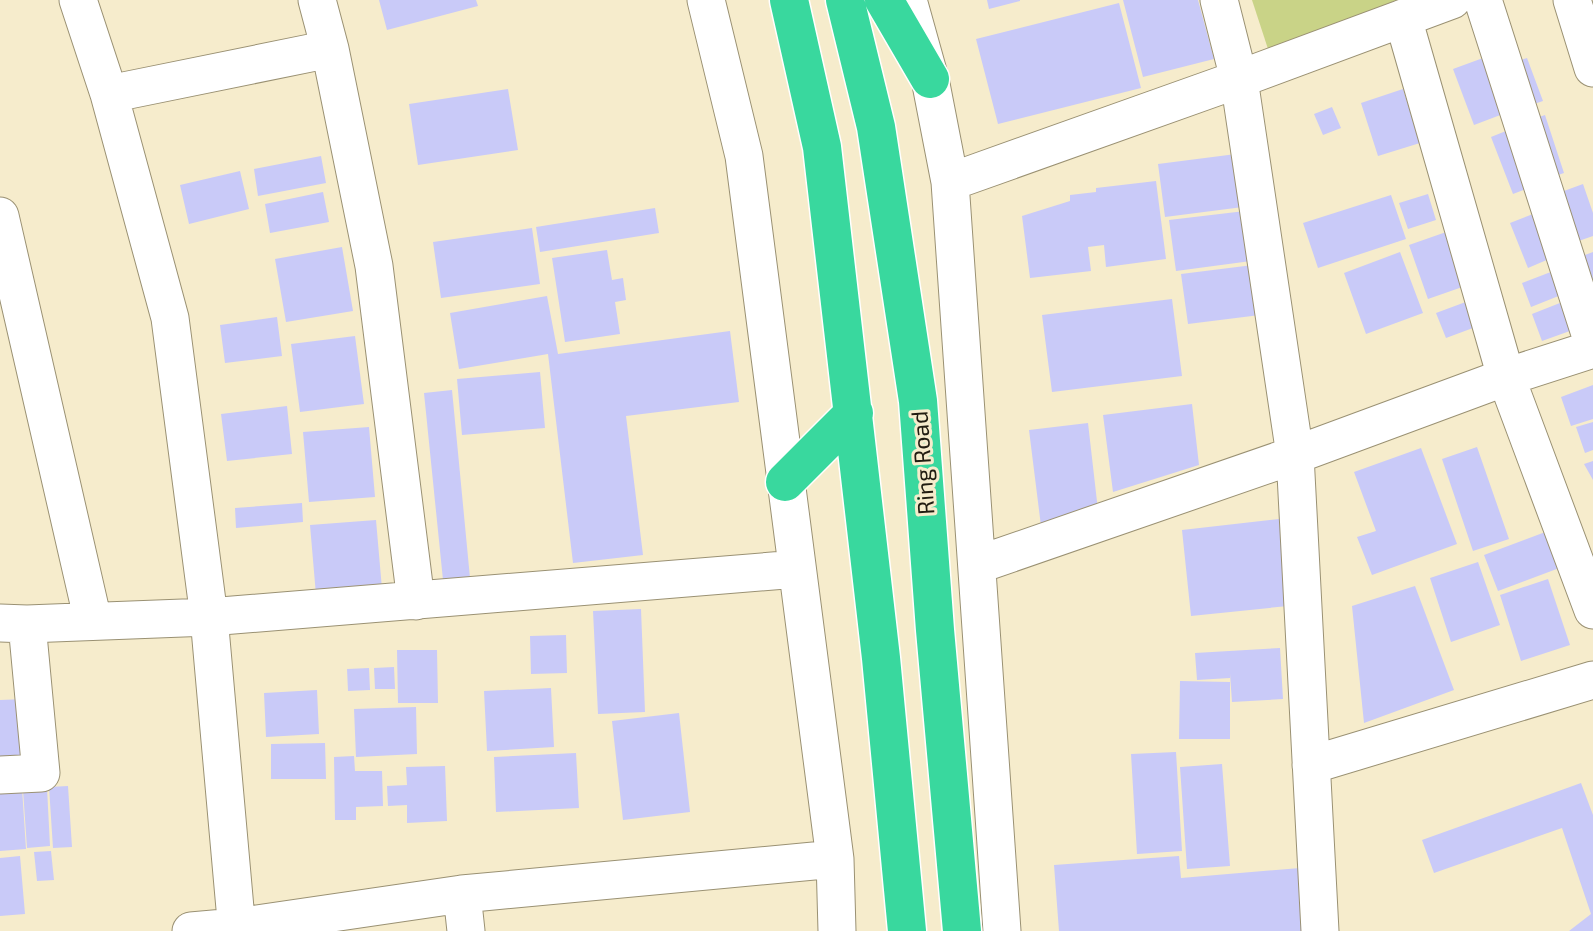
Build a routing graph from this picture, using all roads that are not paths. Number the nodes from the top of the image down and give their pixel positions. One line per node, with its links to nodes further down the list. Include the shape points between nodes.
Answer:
1 (78, 0): 17 (street)
2 (317, 0): 13 (street)
3 (706, 0): 25 (street, via 744,156)
4 (789, 0): 23 (highway, via 822,147)
5 (845, 0): 43 (highway, Ring Road, via 876,127 918,401)
6 (884, 0): 15 (highway)
7 (908, 0): 15 (street)
8 (1219, 0): 16 (street)
9 (1452, 0): 12 (street)
10 (1483, 0): 20 (street)
11 (1572, 0): 14 (street)
12 (1403, 18): 16 (street); 22 (street)
13 (330, 49): 17 (street); 28 (street, via 374,266)
14 (1593, 68)
15 (930, 79): 18 (street)
16 (1240, 79): 18 (street); 24 (street)
17 (109, 94): 30 (street, via 170,318)
18 (950, 182): 26 (street)
19 (0, 216): 31 (street)
20 (1593, 343)
21 (1593, 349): 22 (street)
22 (1506, 377): 24 (street); 29 (street)
23 (854, 413): 25 (highway); 42 (highway)
24 (1294, 455): 26 (street); 34 (street)
25 (785, 482): 27 (street)
26 (977, 565): 44 (street)
27 (797, 569): 28 (street); 36 (street)
28 (416, 601): 30 (street)
29 (1593, 610)
30 (209, 617): 31 (street); 38 (street)
31 (93, 621): 32 (street)
32 (13, 623): 35 (street, via 41,772)
33 (1593, 680): 34 (street)
34 (1311, 765): 45 (street)
35 (0, 775)
36 (835, 859): 37 (street); 41 (street)
37 (462, 894): 38 (street); 40 (street)
38 (236, 929): 39 (street)
39 (191, 931)
40 (466, 931)
41 (837, 931)
42 (907, 931)
43 (962, 931)
44 (1002, 931)
45 (1320, 931)

